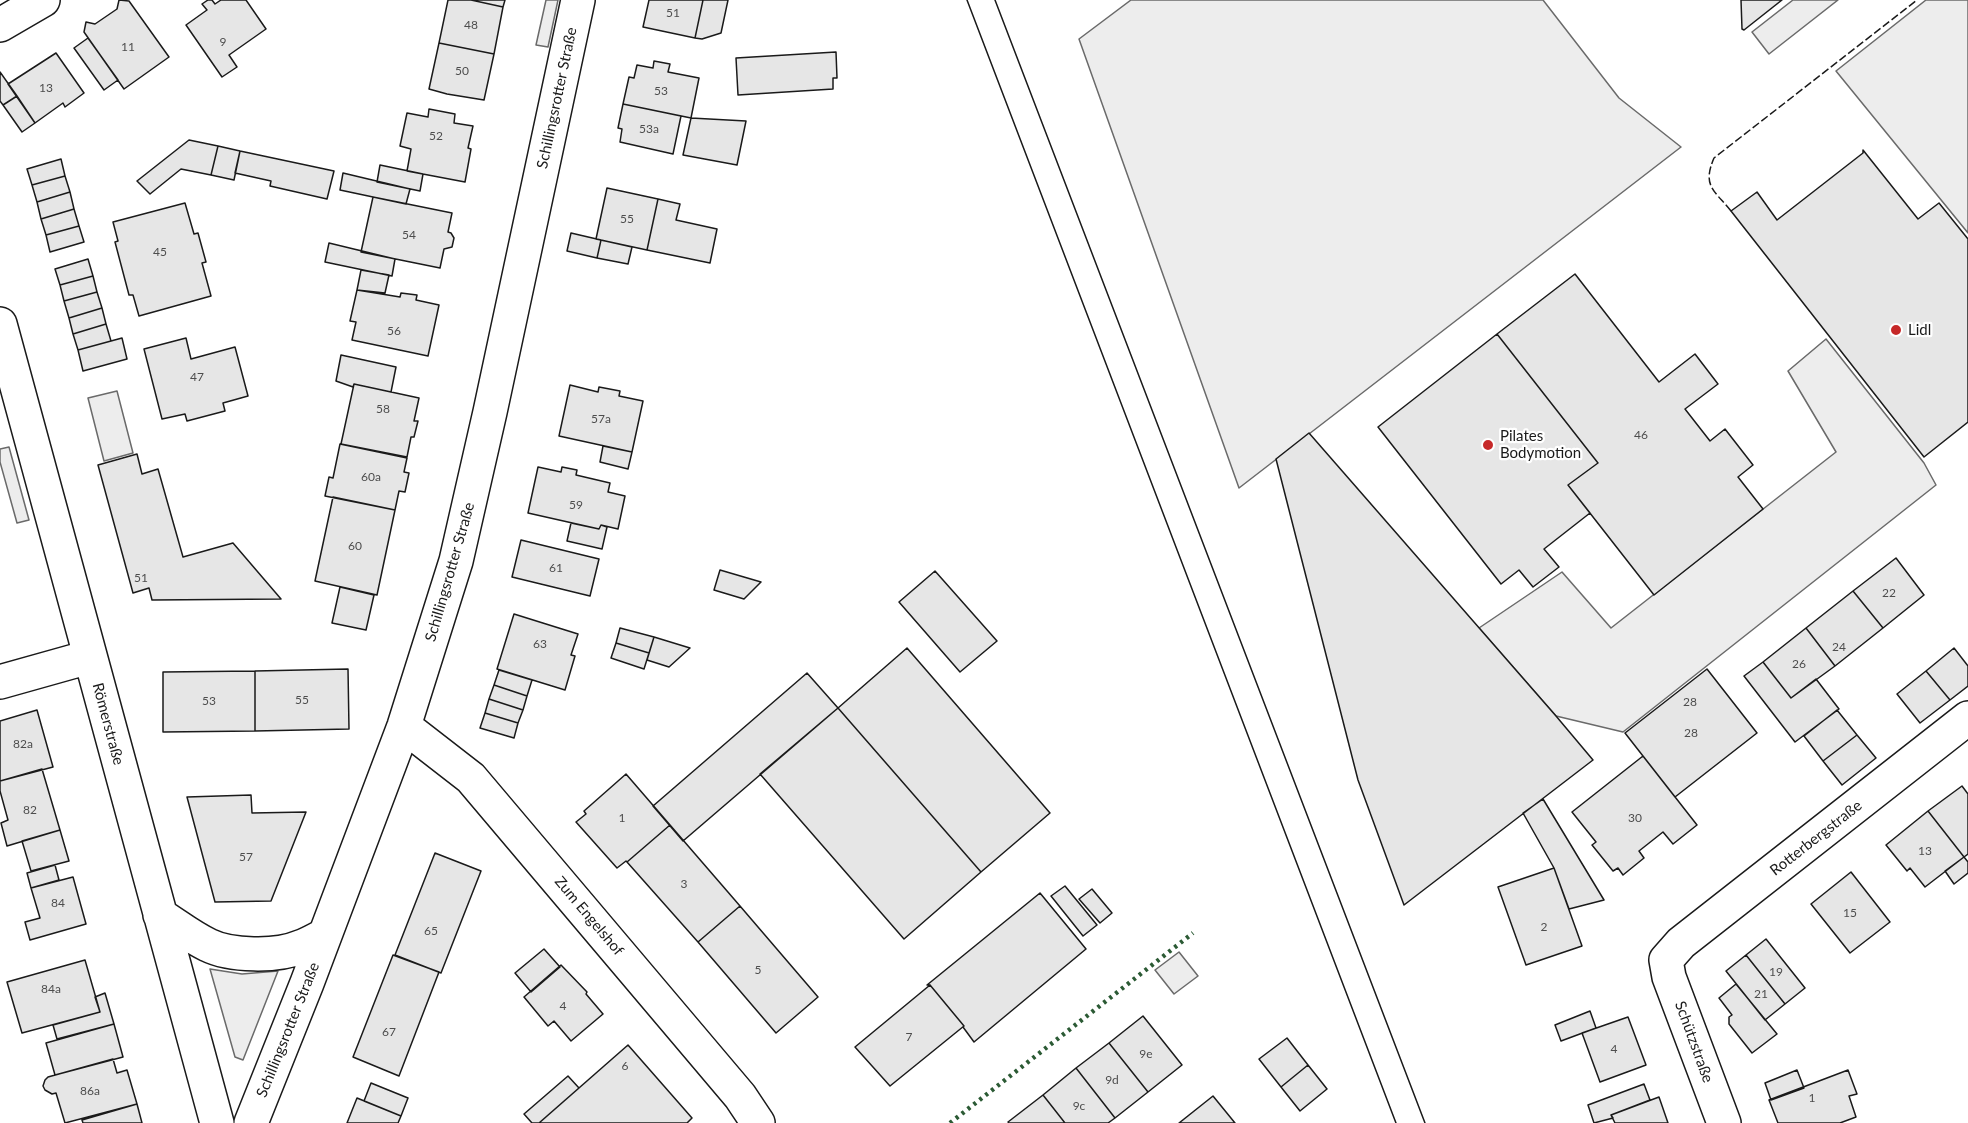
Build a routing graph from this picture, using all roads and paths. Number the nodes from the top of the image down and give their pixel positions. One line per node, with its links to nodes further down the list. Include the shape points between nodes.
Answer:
1 (43, 0): 3 (street)
2 (578, 0): 8 (street, Schillingsrotter Straße, via 456,561)
3 (0, 25)
4 (0, 324): 5 (street, Römerstraße)
5 (89, 657): 6 (street); 9 (street, Römerstraße)
6 (0, 682)
7 (1968, 718): 11 (street, Rotterbergstraße, via 1681,943)
8 (404, 726): 10 (street, Schillingsrotter Straße); 14 (street, Zum Engelshof, via 471,778 740,1096)
9 (160, 915): 10 (street, via 210,946 231,951 279,952); 12 (street, Römerstraße)
10 (325, 935): 13 (street, Schillingsrotter Straße)
11 (1666, 960): 15 (street, Schützstraße)
12 (217, 1123)
13 (251, 1123)
14 (758, 1123)
15 (1724, 1123)

